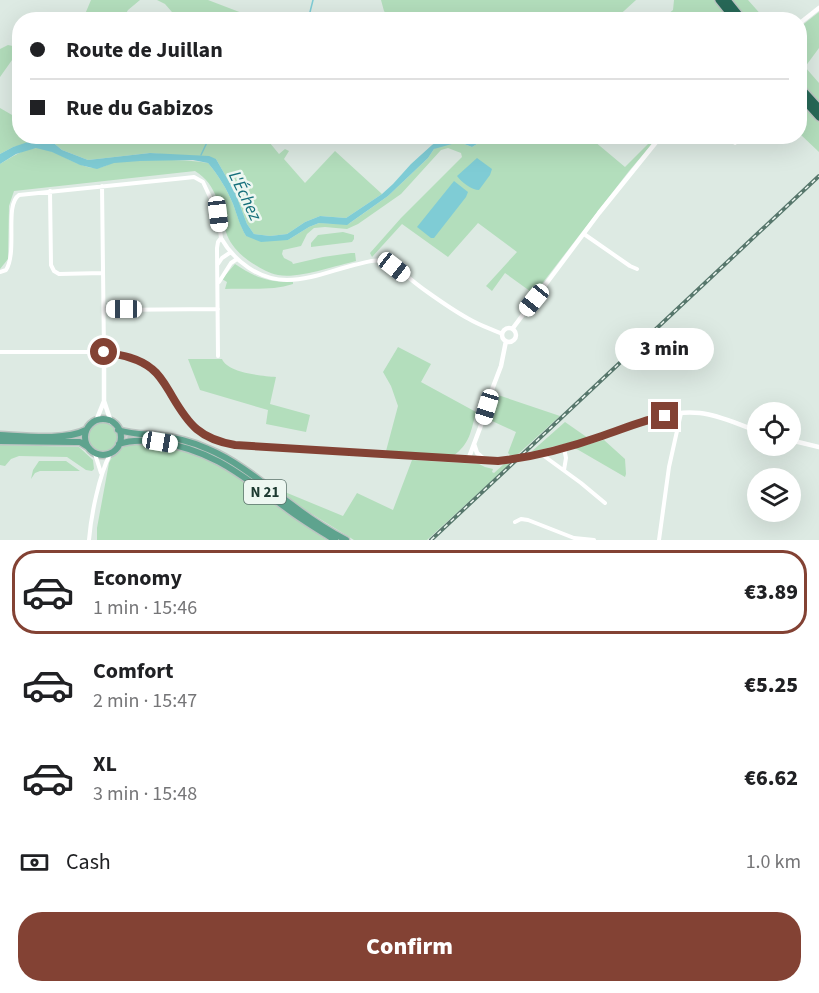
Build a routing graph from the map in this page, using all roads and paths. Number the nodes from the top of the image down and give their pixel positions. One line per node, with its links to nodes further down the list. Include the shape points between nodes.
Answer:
1 (719, 0): 3 (highway)
2 (819, 8): 4 (street)
3 (729, 12)
4 (807, 17)
5 (807, 95): 7 (highway)
6 (807, 104): 8 (highway)
7 (819, 108)
8 (819, 117)
9 (654, 144): 12 (street)
10 (102, 186): 11 (street); 13 (street, via 198,178 218,214); 19 (street)
11 (50, 191): 18 (street, via 15,197 11,257 6,270); 19 (street, via 54,271)
12 (584, 234): 17 (street); 23 (street)
13 (221, 238): 14 (street); 16 (street)
14 (231, 252): 15 (street); 16 (street)
15 (237, 259): 20 (street); 24 (street, via 266,276 288,280 373,261 385,262 470,320)
16 (217, 266): 20 (street)
17 (637, 269)
18 (0, 272)
19 (103, 273): 21 (street)
20 (218, 283): 22 (street)
21 (104, 309): 22 (street); 27 (street)
22 (218, 309): 28 (street)
23 (513, 328): 24 (street); 25 (street, via 516,338)
24 (502, 334): 25 (street)
25 (506, 341): 40 (street)
26 (0, 352): 27 (street)
27 (104, 352): 29 (street); 47 (street, via 129,357 153,370 190,424 221,443)
28 (218, 356)
29 (104, 401): 31 (street); 32 (street)
30 (681, 413): 33 (street, via 708,415); 43 (street, via 652,418); 57 (street)
31 (96, 421): 32 (main road); 35 (main road)
32 (111, 422): 34 (main road)
33 (747, 427)
34 (118, 429): 39 (main road); 55 (main road, N 21, via 178,439 221,455)
35 (87, 430): 36 (main road, via 62,436); 41 (main road)
36 (0, 435)
37 (0, 441): 41 (main road, via 76,442)
38 (801, 443): 42 (street)
39 (119, 444): 45 (main road); 54 (main road, N 21, via 134,440 160,442 209,456)
40 (474, 444): 47 (street); 48 (street)
41 (87, 447): 44 (main road)
42 (819, 447)
43 (564, 448): 46 (street); 49 (street)
44 (95, 454): 45 (main road); 50 (street)
45 (110, 454): 50 (street)
46 (543, 454): 48 (street); 49 (street)
47 (468, 460): 48 (street)
48 (486, 461)
49 (564, 470): 51 (street)
50 (101, 474): 53 (street)
51 (605, 503)
52 (515, 522): 56 (street, via 528,520 574,538)
53 (89, 540)
54 (335, 540)
55 (346, 540)
56 (594, 540)
57 (659, 540)

